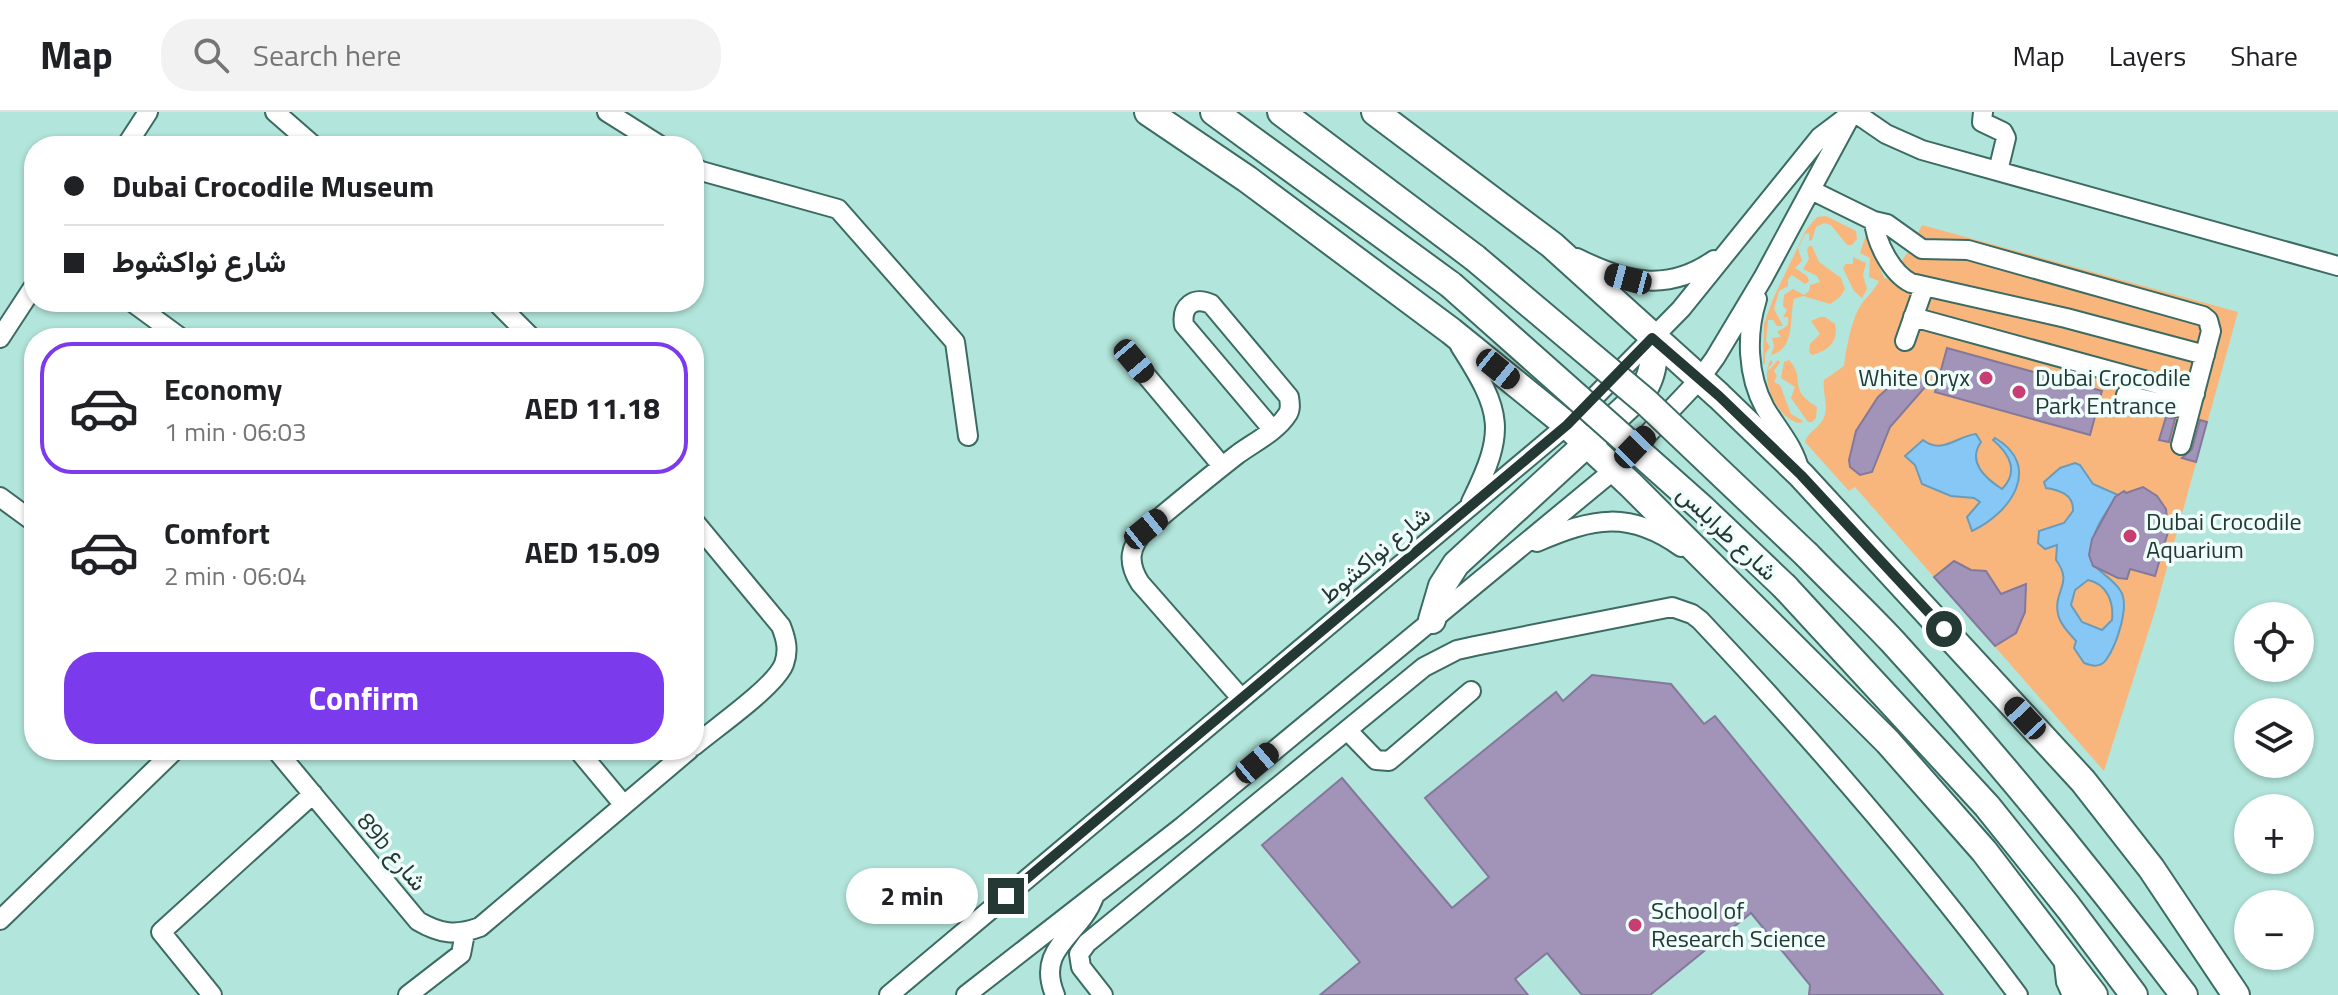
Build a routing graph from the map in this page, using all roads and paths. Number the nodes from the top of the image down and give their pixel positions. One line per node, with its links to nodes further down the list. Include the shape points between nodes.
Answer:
1 (148, 112): 10 (street)
2 (275, 112): 11 (street)
3 (607, 112): 12 (street)
4 (1148, 112): 28 (highway)
5 (1214, 112): 75 (highway, شارع طرابلس, bridge, via 1451,285 1785,587 1987,806)
6 (1281, 112): 76 (highway, شارع طرابلس, bridge, via 1475,258 1646,402 1807,555 1891,640 2068,843)
7 (1375, 112): 17 (highway)
8 (1853, 112): 13 (street, via 1904,143); 15 (street); 18 (street, شارع نواكشوط, via 1820,137)
9 (1983, 112): 13 (street, via 1982,122 2006,138)
10 (132, 136)
11 (303, 136)
12 (645, 136)
13 (1998, 171): 19 (street)
14 (704, 172): 39 (street, via 838,209 955,342)
15 (1811, 190): 16 (street); 20 (street)
16 (1874, 221): 21 (street, via 1895,271); 32 (street, via 1922,249 1968,250 2203,316 2211,331)
17 (1552, 245): 18 (street, via 1612,275 1644,281 1687,275); 30 (highway)
18 (1730, 250): 30 (street, شارع نواكشوط)
19 (2338, 266)
20 (1763, 278): 34 (street); 44 (street, via 1750,334 1754,383 1793,449)
21 (1924, 287): 25 (street); 32 (street)
22 (24, 301): 29 (street)
23 (146, 312): 26 (street)
24 (506, 312): 27 (street)
25 (1913, 317): 31 (street); 36 (street)
26 (167, 328)
27 (522, 328)
28 (1451, 331): 37 (highway); 46 (street, via 1486,387 1495,415 1491,460)
29 (0, 338)
30 (1652, 338): 34 (highway); 37 (street, شارع نواكشوط); 40 (highway, via 1654,362 1647,384)
31 (1905, 341)
32 (2205, 355): 36 (street)
33 (1134, 361): 42 (street)
34 (1699, 380): 43 (street); 44 (highway)
35 (2126, 395): 36 (street)
36 (2192, 402): 41 (street)
37 (1567, 425): 40 (highway); 46 (street, شارع نواكشوط)
38 (1272, 429): 38 (street, via 1288,415 1289,397 1211,304 1193,301 1182,316 1184,325); 42 (street)
39 (968, 436)
40 (1588, 445): 43 (highway); 51 (highway, via 1456,564 1442,586)
41 (2181, 445)
42 (1222, 466): 53 (street, via 1146,529 1130,555 1140,583)
43 (1614, 470): 49 (street); 50 (highway)
44 (1801, 475): 77 (highway, via 2083,781 2151,868)
45 (0, 497): 47 (street)
46 (1468, 509): 53 (street, شارع نواكشوط)
47 (24, 515)
48 (704, 533): 55 (street, via 781,626 787,653 776,678)
49 (1516, 551): 50 (street, via 1571,527 1617,521 1658,532); 51 (street)
50 (1719, 574): 65 (highway, via 1937,796)
51 (1432, 620): 62 (street)
52 (1471, 691): 54 (street, via 1389,761 1376,760)
53 (1241, 698): 68 (street, شارع نواكشوط)
54 (1347, 730): 71 (street, via 1082,948 1081,967); 72 (street, via 1424,667 1457,650 1662,608 1682,609 1700,620 1882,821)
55 (704, 738)
56 (165, 760): 63 (street)
57 (284, 760): 60 (street, 89b شارع)
58 (586, 760): 61 (street)
59 (677, 760): 61 (street)
60 (313, 794): 64 (street, 89b شارع, via 418,921 440,932); 66 (street, via 161,932)
61 (623, 804): 64 (street, via 493,917)
62 (1095, 894): 69 (street); 70 (street, via 1086,915 1053,955 1050,984)
63 (3, 915)
64 (465, 933): 67 (street, via 461,954)
65 (2063, 954): 73 (street); 74 (highway)
66 (212, 995)
67 (408, 995)
68 (889, 995)
69 (966, 995)
70 (1055, 995)
71 (1103, 995)
72 (2018, 995)
73 (2072, 995)
74 (2094, 995)
75 (2134, 995)
76 (2184, 995)
77 (2236, 995)

